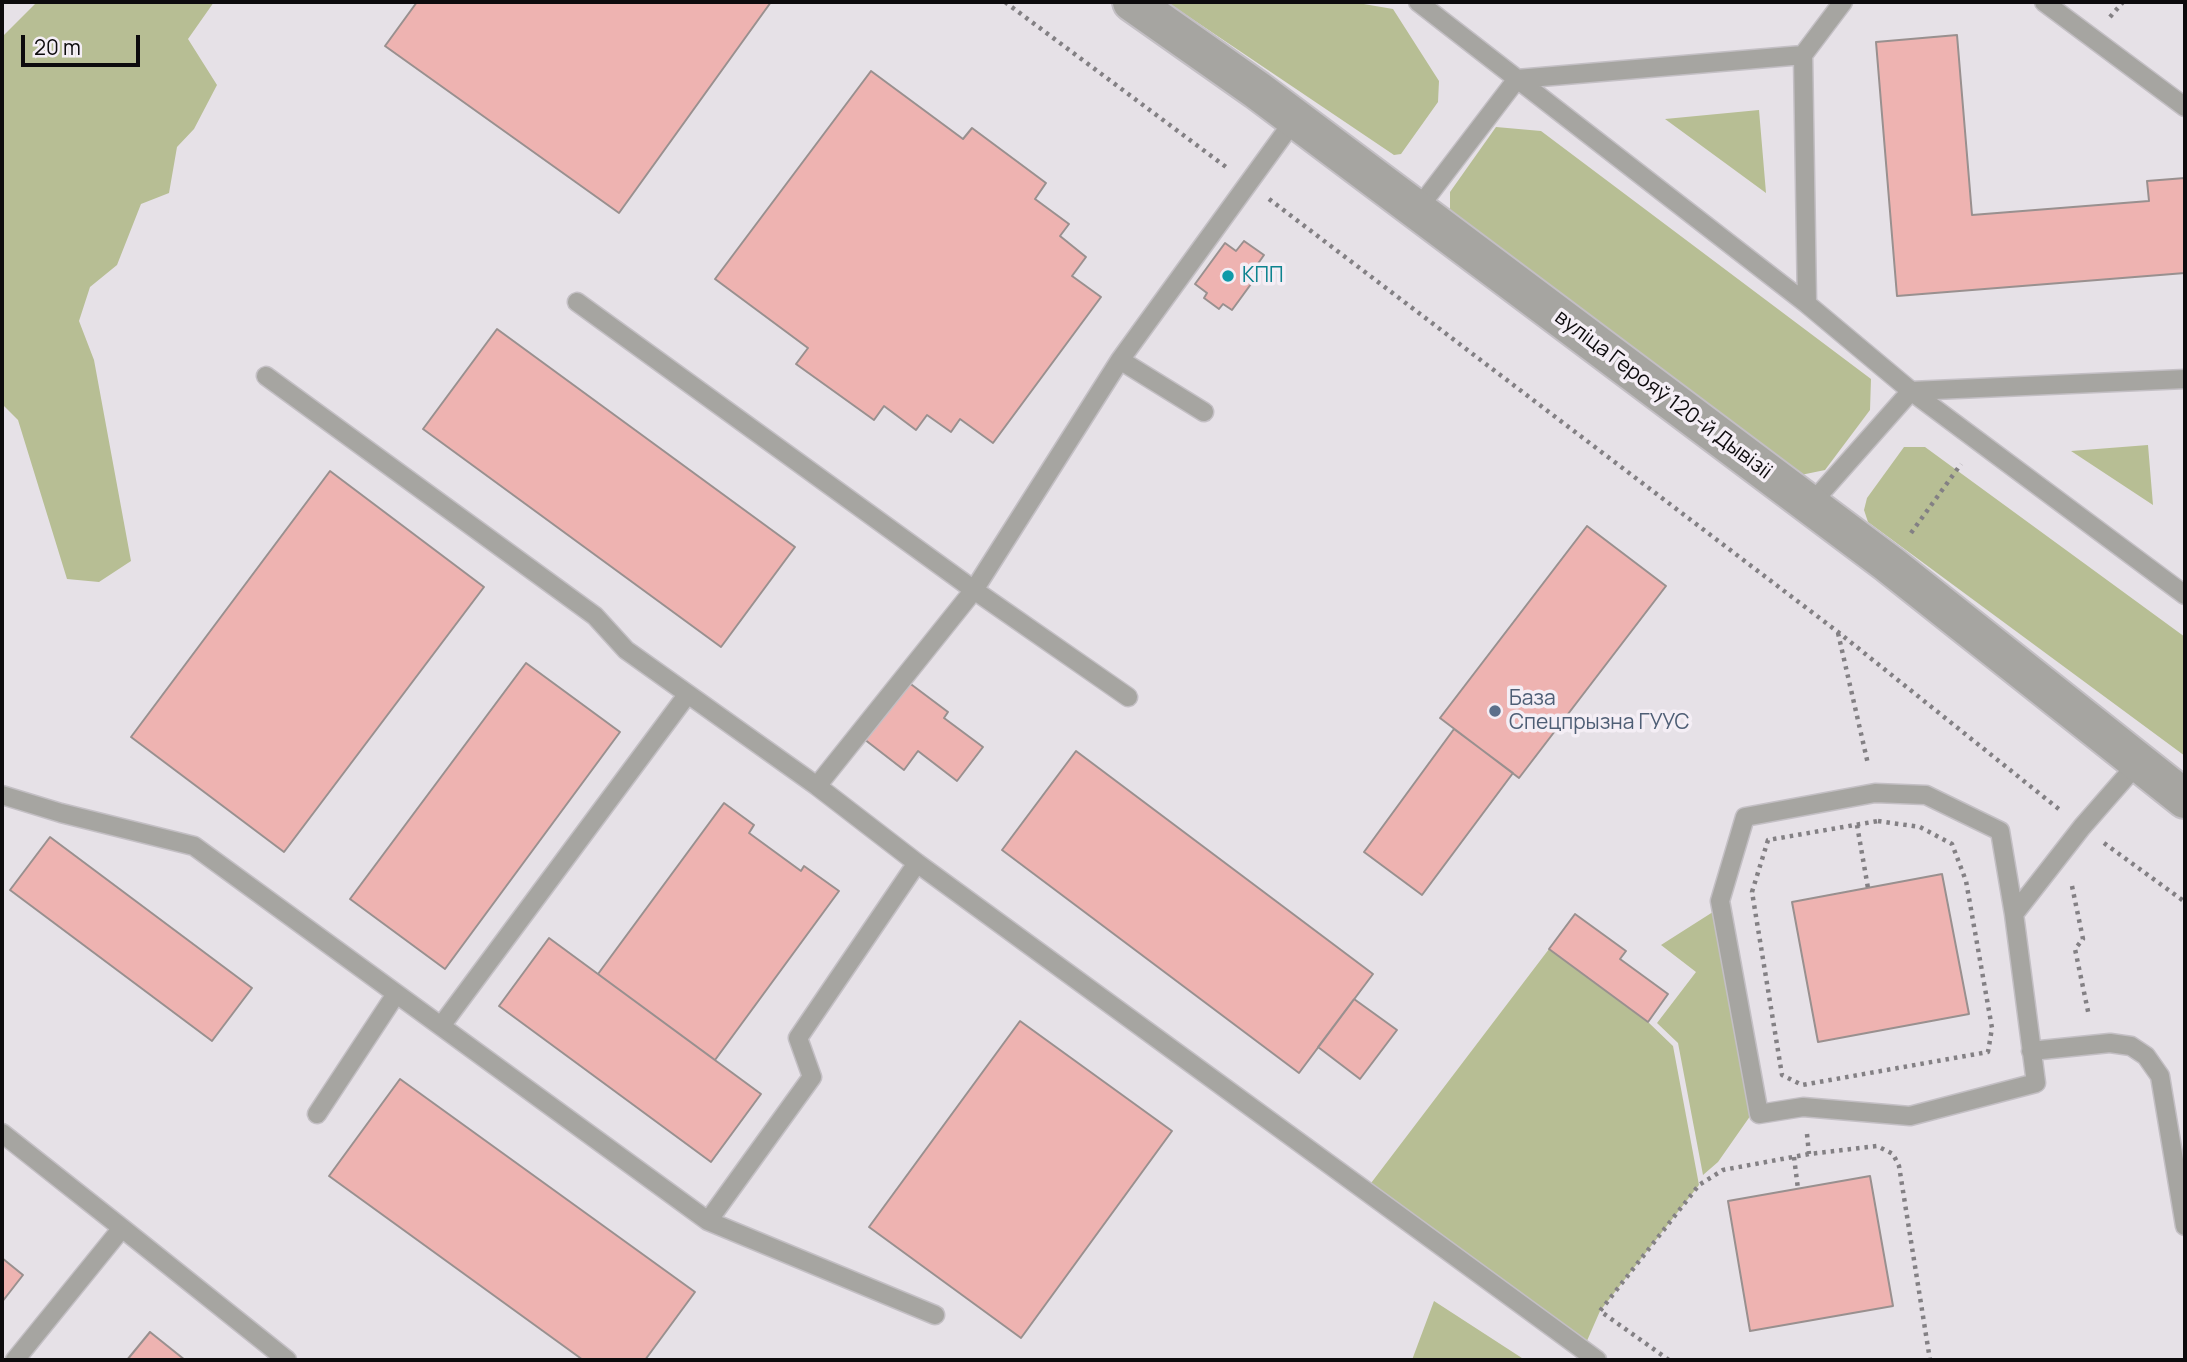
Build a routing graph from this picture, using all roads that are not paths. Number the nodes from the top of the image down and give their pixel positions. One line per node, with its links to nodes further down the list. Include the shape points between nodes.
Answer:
1 (1132, 2): 8 (street, вуліца Герояў 120-й Дывізіі)
2 (1418, 2): 6 (lane)
3 (1843, 2): 5 (lane)
4 (2044, 2): 7 (lane)
5 (1803, 55): 6 (lane); 11 (lane)
6 (1517, 79): 9 (lane); 11 (lane)
7 (2185, 107)
8 (1295, 119): 9 (street, вуліца Герояў 120-й Дывізіі); 12 (lane)
9 (1417, 211): 17 (street, вуліца Герояў 120-й Дывізіі)
10 (577, 302): 18 (lane)
11 (1807, 304): 15 (lane)
12 (1120, 360): 16 (lane); 18 (lane)
13 (266, 376): 20 (lane, via 595,615 626,650)
14 (2185, 379): 15 (lane)
15 (1911, 391): 17 (lane); 19 (lane)
16 (1204, 412)
17 (1810, 505): 22 (street, вуліца Герояў 120-й Дывізіі)
18 (974, 590): 21 (lane); 23 (lane)
19 (2185, 595)
20 (688, 695): 23 (lane); 29 (lane)
21 (1128, 697)
22 (2138, 763): 25 (street, вуліца Герояў 120-й Дывізіі); 27 (lane)
23 (817, 786): 26 (lane)
24 (2, 795): 28 (lane, via 194,846)
25 (2185, 799)
26 (917, 863): 33 (lane, via 798,1038 812,1077); 39 (lane)
27 (2014, 914): 30 (lane); 30 (lane, via 2000,831 1926,795 1875,793 1745,817 1720,901 1759,1114 1803,1107 1910,1116 2036,1083)
28 (396, 994): 29 (lane); 31 (lane)
29 (441, 1026): 33 (lane)
30 (2031, 1051): 34 (lane, via 2110,1043 2131,1046 2146,1056 2160,1076)
31 (317, 1114)
32 (2, 1133): 35 (lane)
33 (708, 1221): 36 (lane)
34 (2185, 1226)
35 (122, 1228): 37 (lane); 38 (lane)
36 (935, 1315)
37 (15, 1360)
38 (287, 1360)
39 (1597, 1360)

